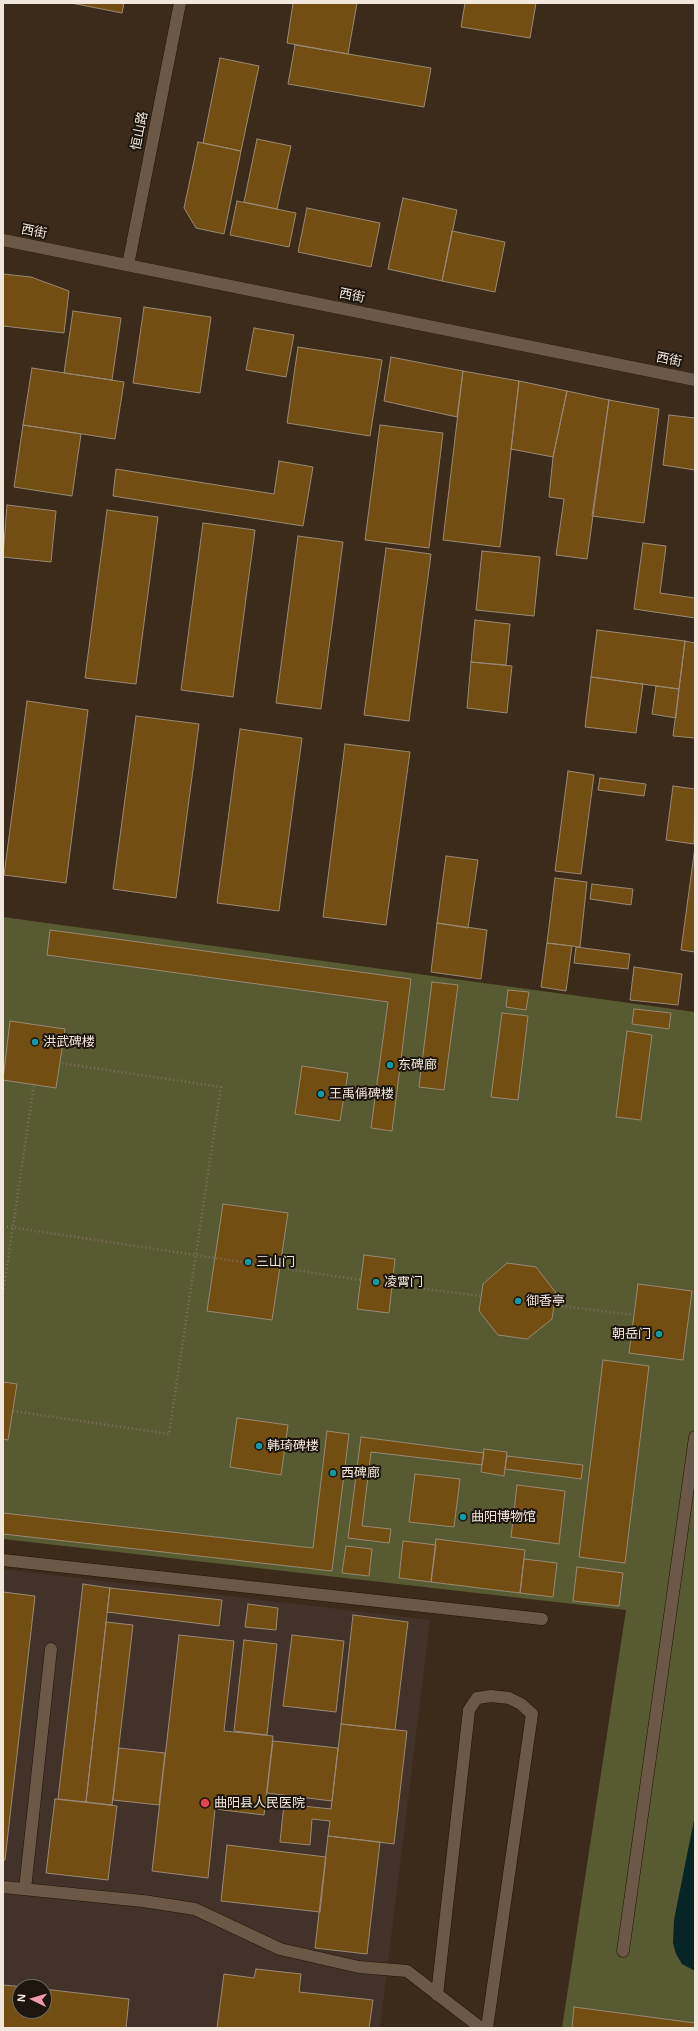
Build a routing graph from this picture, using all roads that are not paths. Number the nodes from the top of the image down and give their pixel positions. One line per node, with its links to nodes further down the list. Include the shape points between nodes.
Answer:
1 (180, 3): 3 (street, 恒山路)
2 (3, 240): 3 (street, 西街)
3 (128, 265): 4 (street, 西街)
4 (695, 380)
5 (695, 1437): 11 (street)
6 (3, 1560): 7 (street)
7 (542, 1619)
8 (51, 1648): 10 (street)
9 (3, 1887): 10 (street)
10 (26, 1889): 12 (street, via 195,1909 280,1949 359,1967 407,1972)
11 (624, 1951)
12 (437, 1995): 13 (street); 14 (street, via 469,1710 477,1698 509,1698 532,1714)
13 (481, 2028)
14 (487, 2028)

